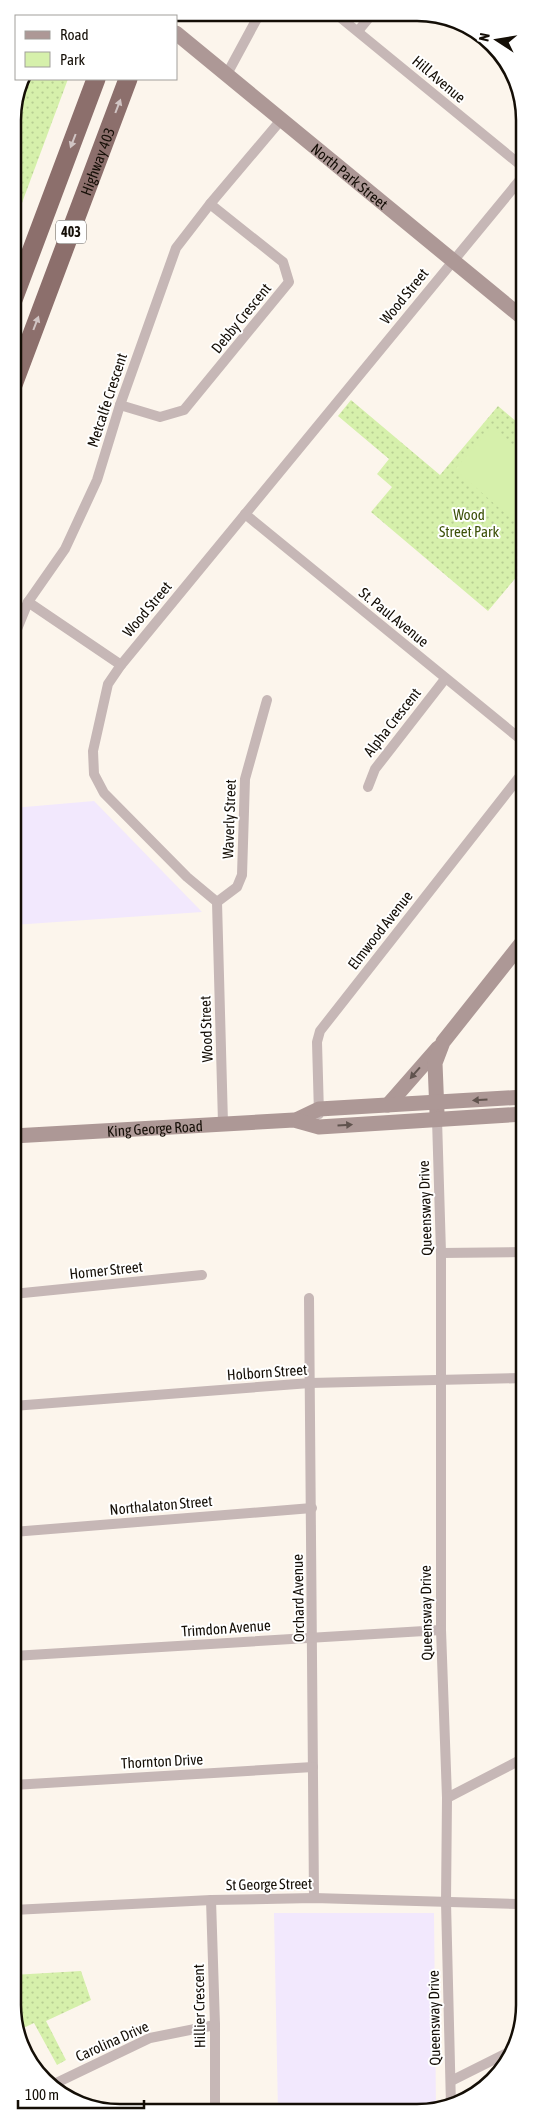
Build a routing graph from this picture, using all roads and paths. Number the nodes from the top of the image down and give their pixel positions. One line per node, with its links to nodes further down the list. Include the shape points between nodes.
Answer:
1 (256, 21): 6 (street)
2 (345, 21): 4 (street, Hill Avenue)
3 (366, 21): 4 (street)
4 (358, 31): 10 (street, Hill Avenue)
5 (178, 35): 6 (main road, North Park Street)
6 (227, 74): 9 (main road, North Park Street)
7 (96, 80): 14 (highway, Highway 403 / 403, one-way to 14)
8 (128, 80): 16 (highway, Highway 403 / 403, one-way to 8)
9 (281, 120): 12 (street, Metcalfe Crescent); 13 (main road, North Park Street)
10 (516, 161)
11 (516, 185): 13 (street, Wood Street)
12 (210, 204): 17 (street, Metcalfe Crescent, via 176,248); 17 (street, Debby Crescent, via 283,262 289,282 184,410 160,416)
13 (453, 261): 15 (main road, North Park Street); 18 (street, Wood Street)
14 (21, 279)
15 (516, 313)
16 (21, 364)
17 (120, 405): 19 (street, Metcalfe Crescent, via 97,480 66,549)
18 (245, 514): 21 (street, Wood Street); 22 (street, St. Paul Avenue)
19 (28, 602): 20 (street, Metcalfe Crescent); 21 (street)
20 (21, 619)
21 (121, 665): 27 (street, Wood Street, via 108,684 93,752 94,774 104,793 187,877)
22 (445, 679): 24 (street, St. Paul Avenue); 26 (street, Alpha Crescent, via 375,769)
23 (267, 700): 27 (street, Waverly Street, via 245,779 242,875 237,886)
24 (516, 736)
25 (516, 781): 33 (street, Elmwood Avenue, via 320,1031 317,1042)
26 (368, 787)
27 (217, 902): 37 (street, Wood Street)
28 (516, 950): 29 (main road)
29 (443, 1042): 31 (main road, via 435,1063); 32 (main road, one-way to 32)
30 (516, 1098): 31 (main road, King George Road, one-way to 31)
31 (436, 1103): 32 (main road, King George Road); 36 (main road)
32 (388, 1105): 33 (main road, King George Road)
33 (319, 1109): 35 (main road, King George Road); 38 (street, Elmwood Avenue)
34 (516, 1114): 36 (main road, King George Road)
35 (298, 1119): 37 (main road, King George Road); 38 (main road, King George Road)
36 (437, 1119): 38 (main road, King George Road, one-way to 36); 41 (street, Queensway Drive)
37 (223, 1123): 39 (main road, King George Road)
38 (319, 1127)
39 (21, 1136)
40 (516, 1252): 41 (street)
41 (441, 1254): 46 (street, Queensway Drive)
42 (202, 1275): 43 (street, Horner Street)
43 (21, 1293)
44 (309, 1298): 47 (street, Orchard Avenue)
45 (516, 1378): 46 (street, Holborn Street)
46 (440, 1380): 47 (street, Holborn Street); 51 (street, Queensway Drive)
47 (310, 1383): 48 (street, Holborn Street); 49 (street, Orchard Avenue)
48 (21, 1405)
49 (312, 1508): 50 (street, Northalaton Street); 52 (street, Orchard Avenue)
50 (21, 1531)
51 (441, 1630): 52 (street, Trimdon Avenue); 57 (street, Queensway Drive)
52 (313, 1637): 53 (street, Trimdon Avenue); 55 (street, Orchard Avenue)
53 (21, 1655)
54 (516, 1762): 57 (street)
55 (313, 1767): 56 (street, Thornton Drive); 58 (street, Orchard Avenue)
56 (21, 1785)
57 (446, 1798): 60 (street, Queensway Drive)
58 (314, 1898): 59 (street, St George Street); 60 (street, St George Street)
59 (211, 1900): 62 (street, St George Street); 63 (street, Hillier Crescent)
60 (446, 1902): 61 (street, St George Street); 66 (street, Queensway Drive)
61 (516, 1904)
62 (21, 1910)
63 (215, 2025): 65 (street, Carolina Drive, via 150,2038); 68 (street, Hillier Crescent)
64 (502, 2056): 66 (street)
65 (59, 2082)
66 (451, 2082): 67 (street, Queensway Drive)
67 (451, 2098)
68 (215, 2104)

